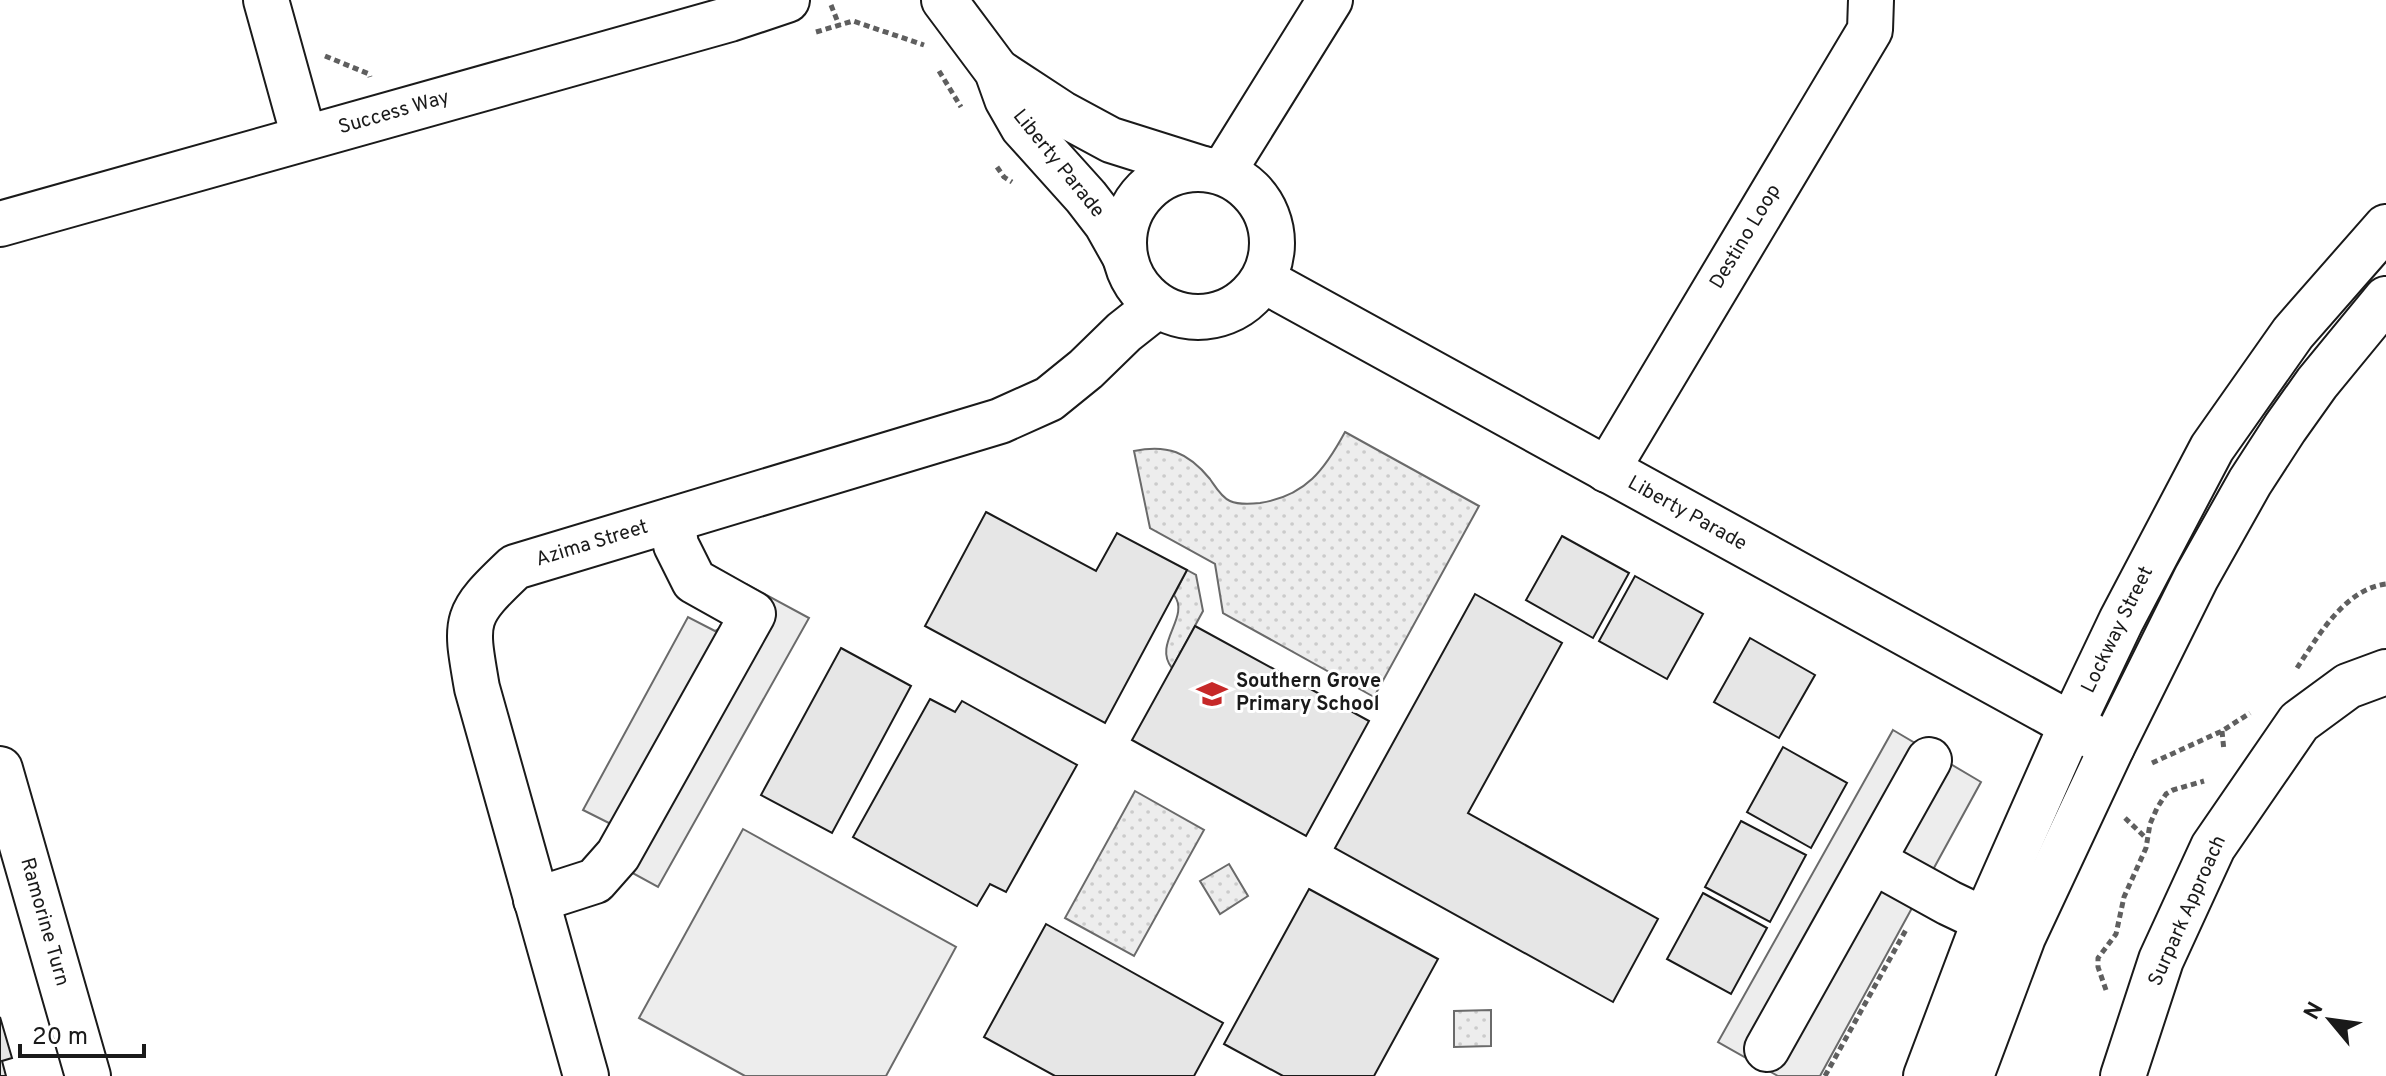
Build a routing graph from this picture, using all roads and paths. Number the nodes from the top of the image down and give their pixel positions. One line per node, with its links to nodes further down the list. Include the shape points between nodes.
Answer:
1 (266, 0): 12 (street)
2 (829, 0): 7 (path)
3 (944, 0): 9 (street, Liberty Parade)
4 (1330, 0): 14 (street)
5 (1871, 0): 22 (street, Destino Loop, via 1870,30)
6 (798, 17): 7 (path); 11 (street, Success Way, via 730,19)
7 (839, 26): 10 (path, via 853,21 924,45)
8 (322, 55): 11 (path, via 369,74)
9 (997, 71): 14 (street, Liberty Parade, via 1111,140); 18 (street, Liberty Parade, via 1023,127 1086,197)
10 (964, 111)
11 (381, 116): 12 (street, Success Way)
12 (304, 137): 16 (street, Success Way)
13 (996, 164): 15 (path)
14 (1213, 171): 18 (street, via 1186,169 1152,184 1129,214); 19 (street, via 1241,182 1268,217 1272,238)
15 (1016, 185)
16 (0, 224)
17 (2386, 227): 28 (street, Lockway Street, via 2293,333 2212,448)
18 (1124, 255): 21 (street, via 1135,284)
19 (1263, 280): 21 (street, via 1248,299 1204,318); 22 (street, Liberty Parade)
20 (2386, 299): 29 (street, Lockway Street, via 2317,383 2250,482 2196,578)
21 (1157, 306): 23 (street, Azima Street, via 1049,399 1000,421)
22 (1607, 470): 28 (street, Liberty Parade)
23 (672, 520): 35 (street, via 676,545 694,581 753,614 618,855 595,881); 35 (street, Azima Street, via 515,567 484,596 472,616 468,639 477,688)
24 (2386, 584): 26 (path, via 2371,586 2331,617)
25 (2386, 672): 44 (street, Surpark Approach, via 2348,686 2299,722 2213,847 2161,960)
26 (2291, 677)
27 (2254, 711): 29 (path, via 2209,738)
28 (2071, 726): 29 (street, Liberty Parade); 37 (street, Lockway Street)
29 (2126, 757): 37 (street, Lockway Street)
30 (1929, 760): 34 (street)
31 (0, 769): 39 (street, Ramorine Turn)
32 (2121, 815): 33 (path)
33 (2147, 840)
34 (1873, 861): 37 (street); 38 (street)
35 (536, 900): 40 (street, Azima Street)
36 (1912, 920): 41 (path)
37 (2004, 929): 42 (street, Lockway Street); 43 (street, Lockway Street)
38 (1767, 1049)
39 (88, 1076)
40 (586, 1076)
41 (1825, 1076)
42 (1926, 1076)
43 (1971, 1076)
44 (2123, 1076)

